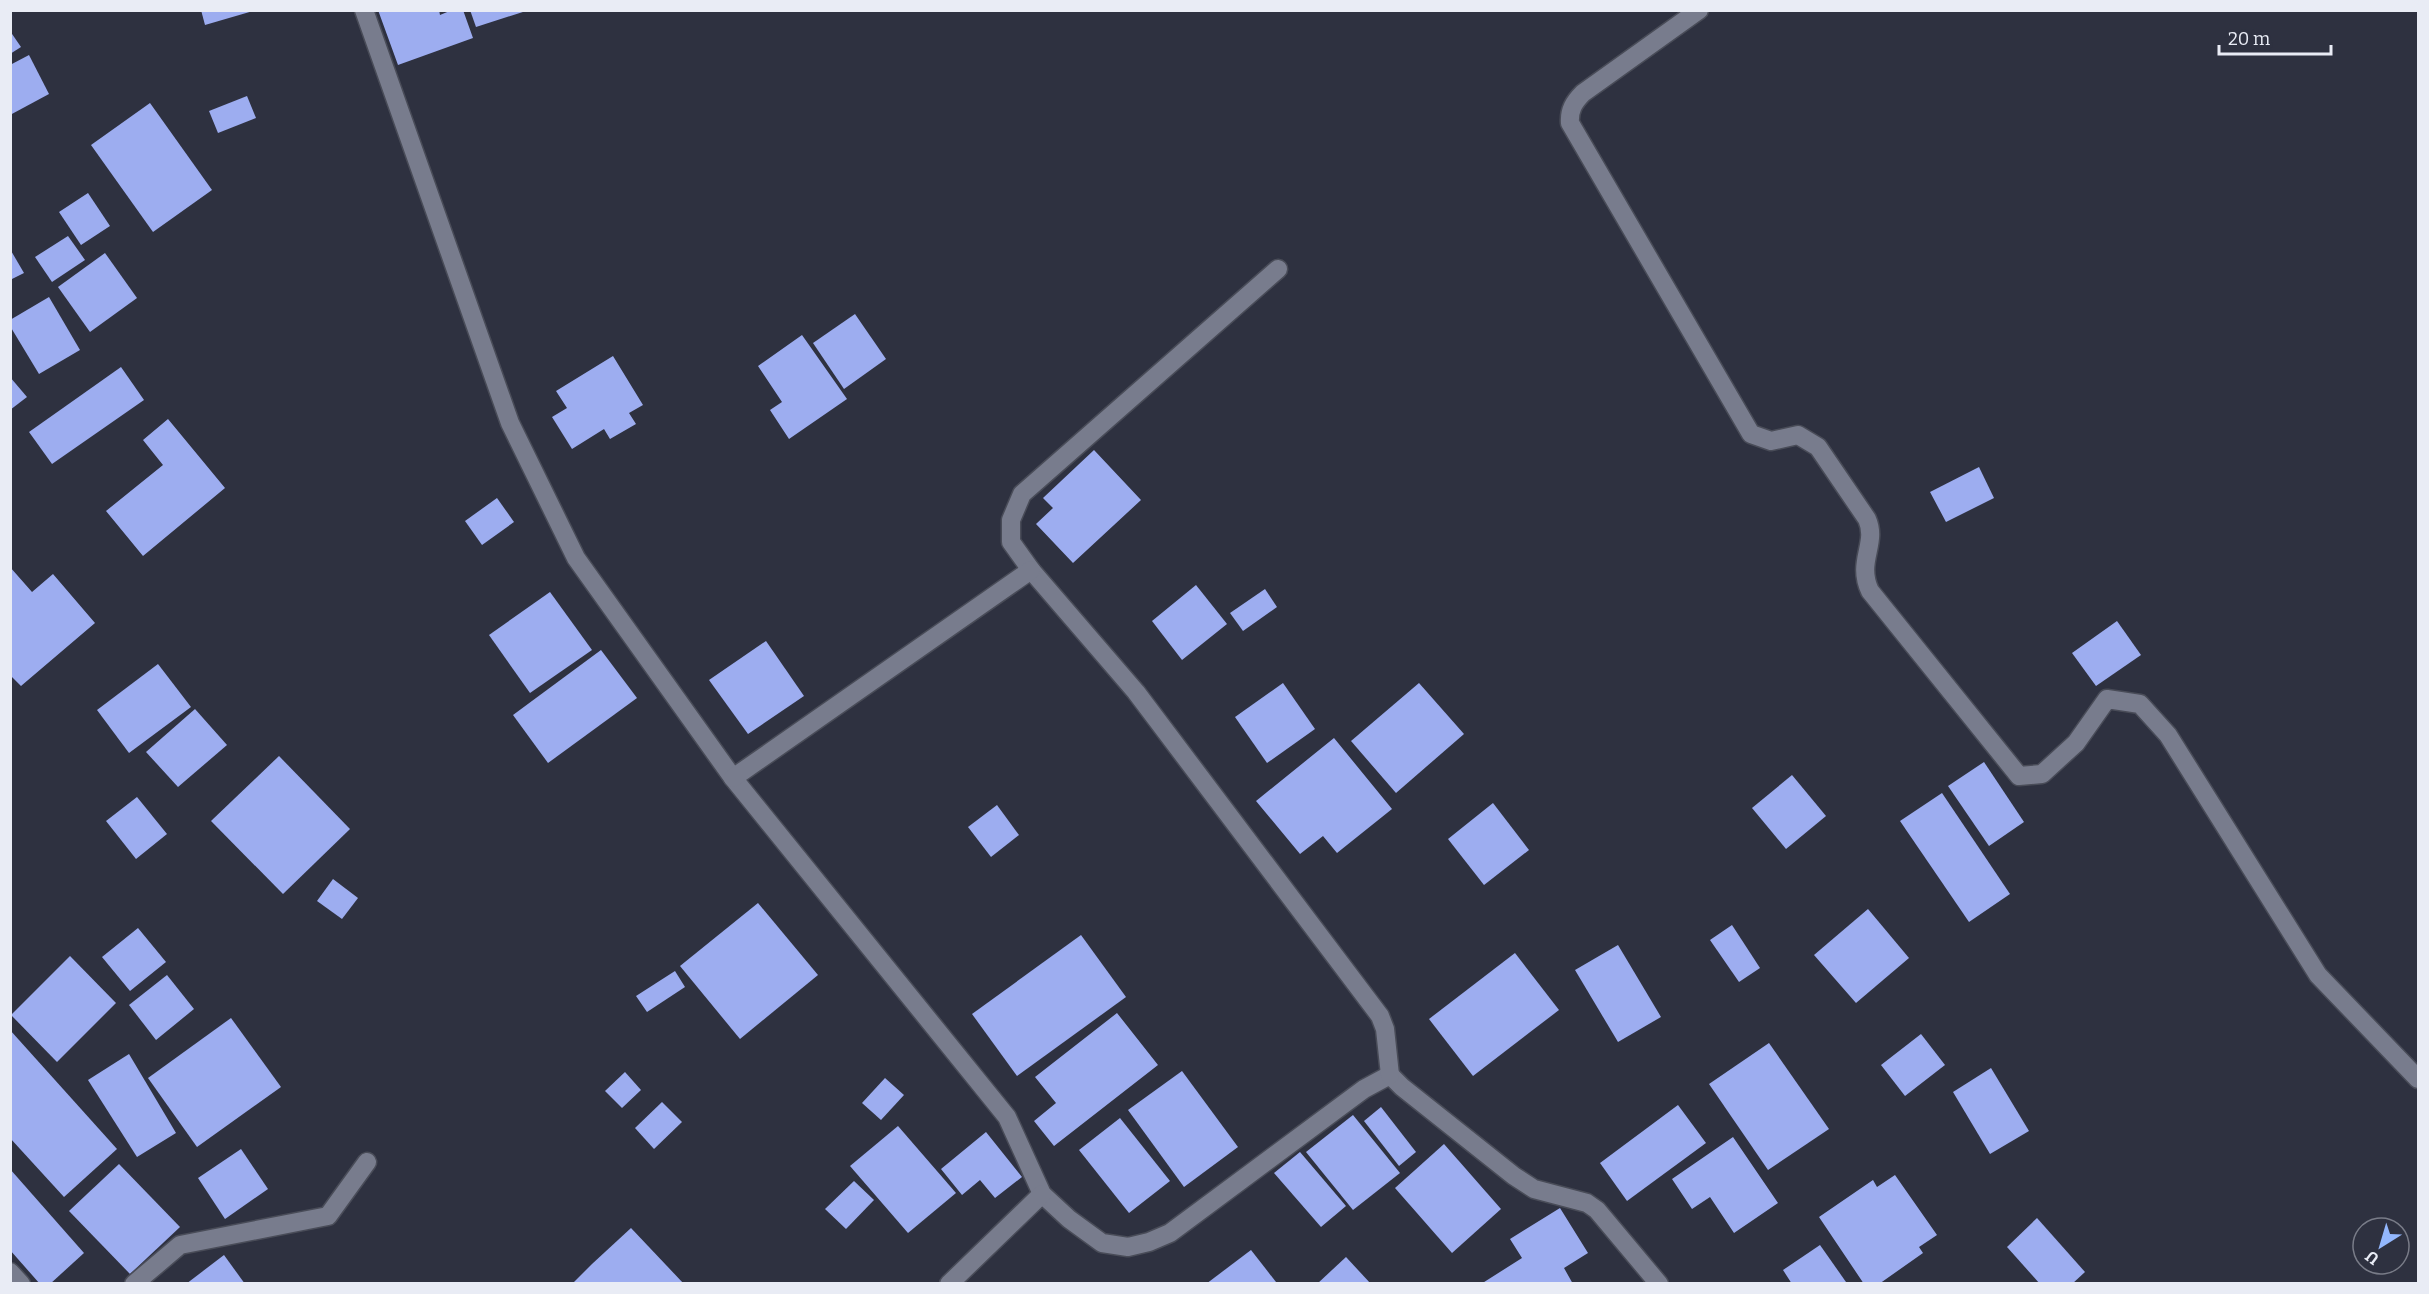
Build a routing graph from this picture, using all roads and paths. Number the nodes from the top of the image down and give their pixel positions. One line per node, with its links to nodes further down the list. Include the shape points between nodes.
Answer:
1 (364, 10): 5 (street, via 515,433 576,558)
2 (1699, 10): 7 (street, via 1583,93 1574,103 1570,123 1751,434 1771,441 1798,435 1818,447 1872,529 1864,570 1870,591 2019,776 2042,774 2076,743 2107,699 2140,704 2168,735 2318,975)
3 (1278, 269): 4 (street, via 1022,494 1011,520 1011,542)
4 (1031, 570): 5 (street); 6 (street, via 1136,692 1380,1016)
5 (733, 778): 9 (street, via 1007,1117)
6 (1389, 1075): 9 (street, via 1364,1089 1170,1233 1149,1242 1128,1247 1102,1243); 14 (street, via 1534,1189 1587,1203 1597,1210)
7 (2418, 1079)
8 (367, 1162): 12 (street, via 328,1216 180,1245)
9 (1042, 1194): 13 (street)
10 (10, 1272): 11 (street)
11 (21, 1284)
12 (134, 1284)
13 (949, 1284)
14 (1659, 1284)

